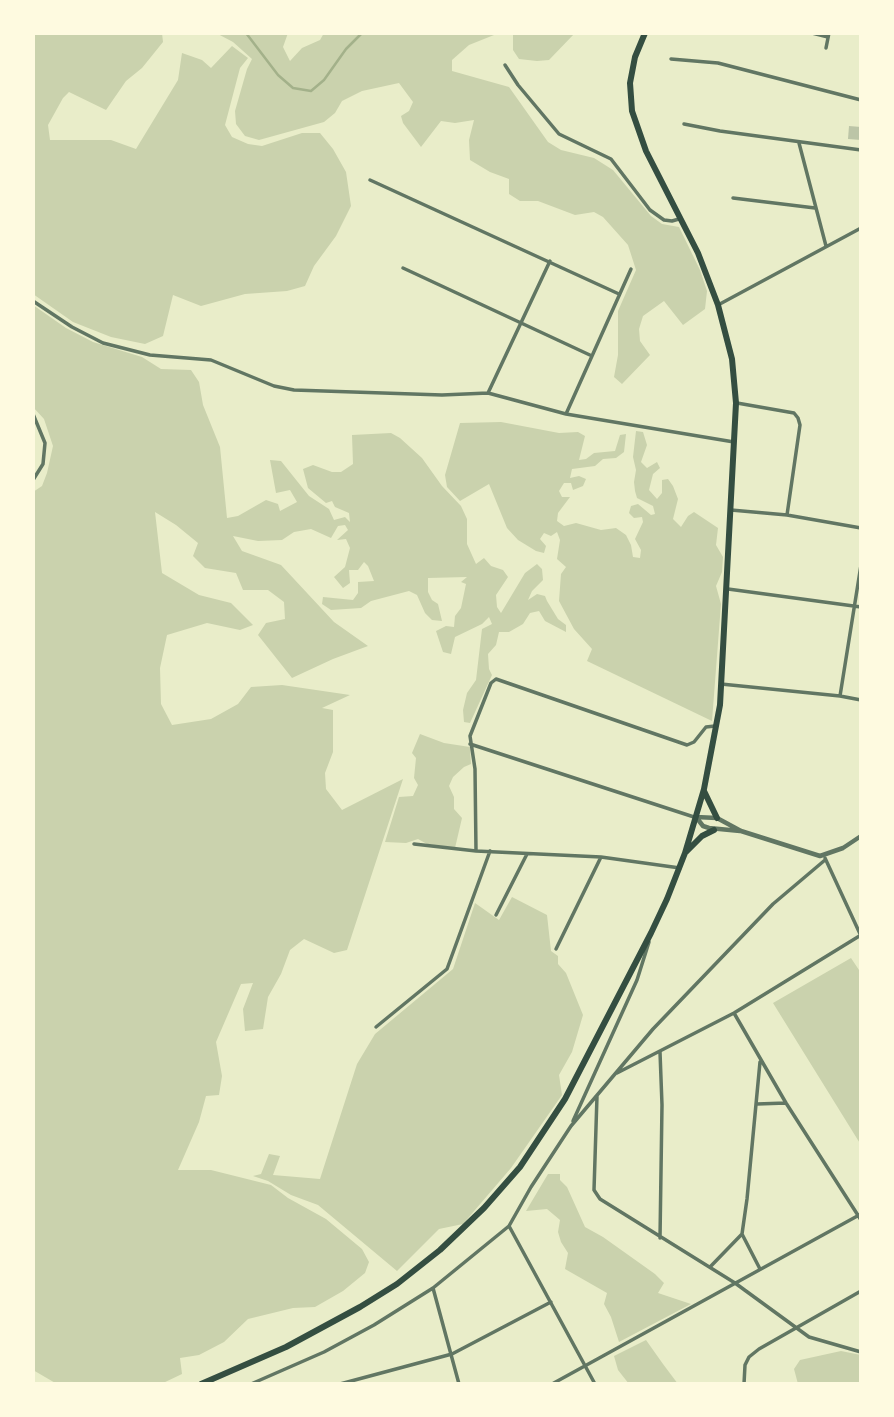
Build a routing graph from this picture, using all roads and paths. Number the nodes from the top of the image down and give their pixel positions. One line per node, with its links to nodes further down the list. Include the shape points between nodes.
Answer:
1 (645, 33): 14 (main road, via 630,83 632,111)
2 (812, 33): 3 (street)
3 (829, 35): 4 (street)
4 (826, 48)
5 (671, 59): 7 (street, via 718,63)
6 (505, 65): 14 (street, via 559,134 611,159 650,210 664,220)
7 (861, 100)
8 (684, 124): 9 (street)
9 (799, 143): 10 (street); 13 (street)
10 (861, 150)
11 (370, 180): 17 (street)
12 (733, 198): 13 (street)
13 (815, 208): 16 (street)
14 (680, 219): 22 (main road)
15 (861, 228): 16 (street)
16 (826, 246): 22 (street)
17 (550, 261): 20 (street); 23 (street)
18 (404, 268): 23 (street)
19 (631, 269): 20 (street)
20 (619, 294): 24 (street)
21 (33, 301): 25 (street, via 103,343 150,355 211,360 274,386 442,395)
22 (718, 305): 26 (main road, via 732,359)
23 (522, 322): 24 (street); 25 (street)
24 (592, 356): 28 (street)
25 (488, 393): 28 (street)
26 (736, 402): 29 (main road); 32 (street, via 793,413 798,418)
27 (33, 414): 30 (street, via 45,443 43,464)
28 (566, 414): 29 (street)
29 (734, 442): 31 (main road)
30 (33, 480)
31 (731, 510): 32 (street); 35 (main road)
32 (787, 515): 33 (street)
33 (861, 528)
34 (861, 565): 36 (street)
35 (725, 589): 36 (street); 38 (main road)
36 (854, 606): 37 (street); 39 (street)
37 (861, 607)
38 (721, 684): 39 (street); 41 (main road)
39 (840, 696): 40 (street)
40 (861, 700)
41 (717, 726): 42 (street, via 706,727 687,745 496,679 472,728); 43 (main road)
42 (470, 744): 44 (street); 50 (street, via 475,769)
43 (704, 789): 44 (main road); 45 (main road)
44 (695, 817): 45 (street); 46 (street); 52 (main road)
45 (717, 818): 47 (street)
46 (714, 830): 47 (street); 52 (main road)
47 (741, 831): 55 (street)
48 (861, 836): 55 (street)
49 (414, 844): 50 (street)
50 (476, 851): 51 (street)
51 (490, 851): 53 (street); 62 (street, via 450,965)
52 (685, 853): 56 (main road)
53 (527, 854): 54 (street); 57 (street)
54 (601, 857): 56 (street); 60 (street)
55 (823, 857): 59 (street); 65 (street, via 653,1029)
56 (680, 868): 58 (main road)
57 (495, 915)
58 (651, 933): 69 (street, via 637,980); 84 (main road, via 565,1099 520,1167 484,1208 397,1284 286,1347)
59 (861, 935): 61 (street)
60 (556, 948)
61 (734, 1013): 63 (street); 64 (street)
62 (376, 1027)
63 (660, 1052): 65 (street); 73 (street)
64 (760, 1060): 67 (street); 68 (street)
65 (615, 1074): 66 (street)
66 (597, 1094): 69 (street); 73 (street, via 596,1195)
67 (786, 1103): 68 (street); 70 (street)
68 (756, 1105): 72 (street)
69 (570, 1126): 71 (street)
70 (860, 1217): 75 (street)
71 (509, 1226): 77 (street); 79 (street)
72 (742, 1234): 74 (street); 75 (street)
73 (660, 1238): 74 (street)
74 (710, 1267): 76 (street)
75 (760, 1269): 76 (street)
76 (735, 1283): 80 (street); 83 (street)
77 (433, 1288): 82 (street); 85 (street, via 334,1347)
78 (861, 1290): 80 (street)
79 (551, 1302): 82 (street); 83 (street)
80 (793, 1328): 81 (street, via 820,1342); 90 (street, via 749,1357)
81 (861, 1352)
82 (452, 1354): 86 (street); 87 (street)
83 (585, 1365): 88 (street); 89 (street)
84 (201, 1384)
85 (251, 1384)
86 (340, 1384)
87 (459, 1384)
88 (552, 1384)
89 (595, 1384)
90 (744, 1384)

